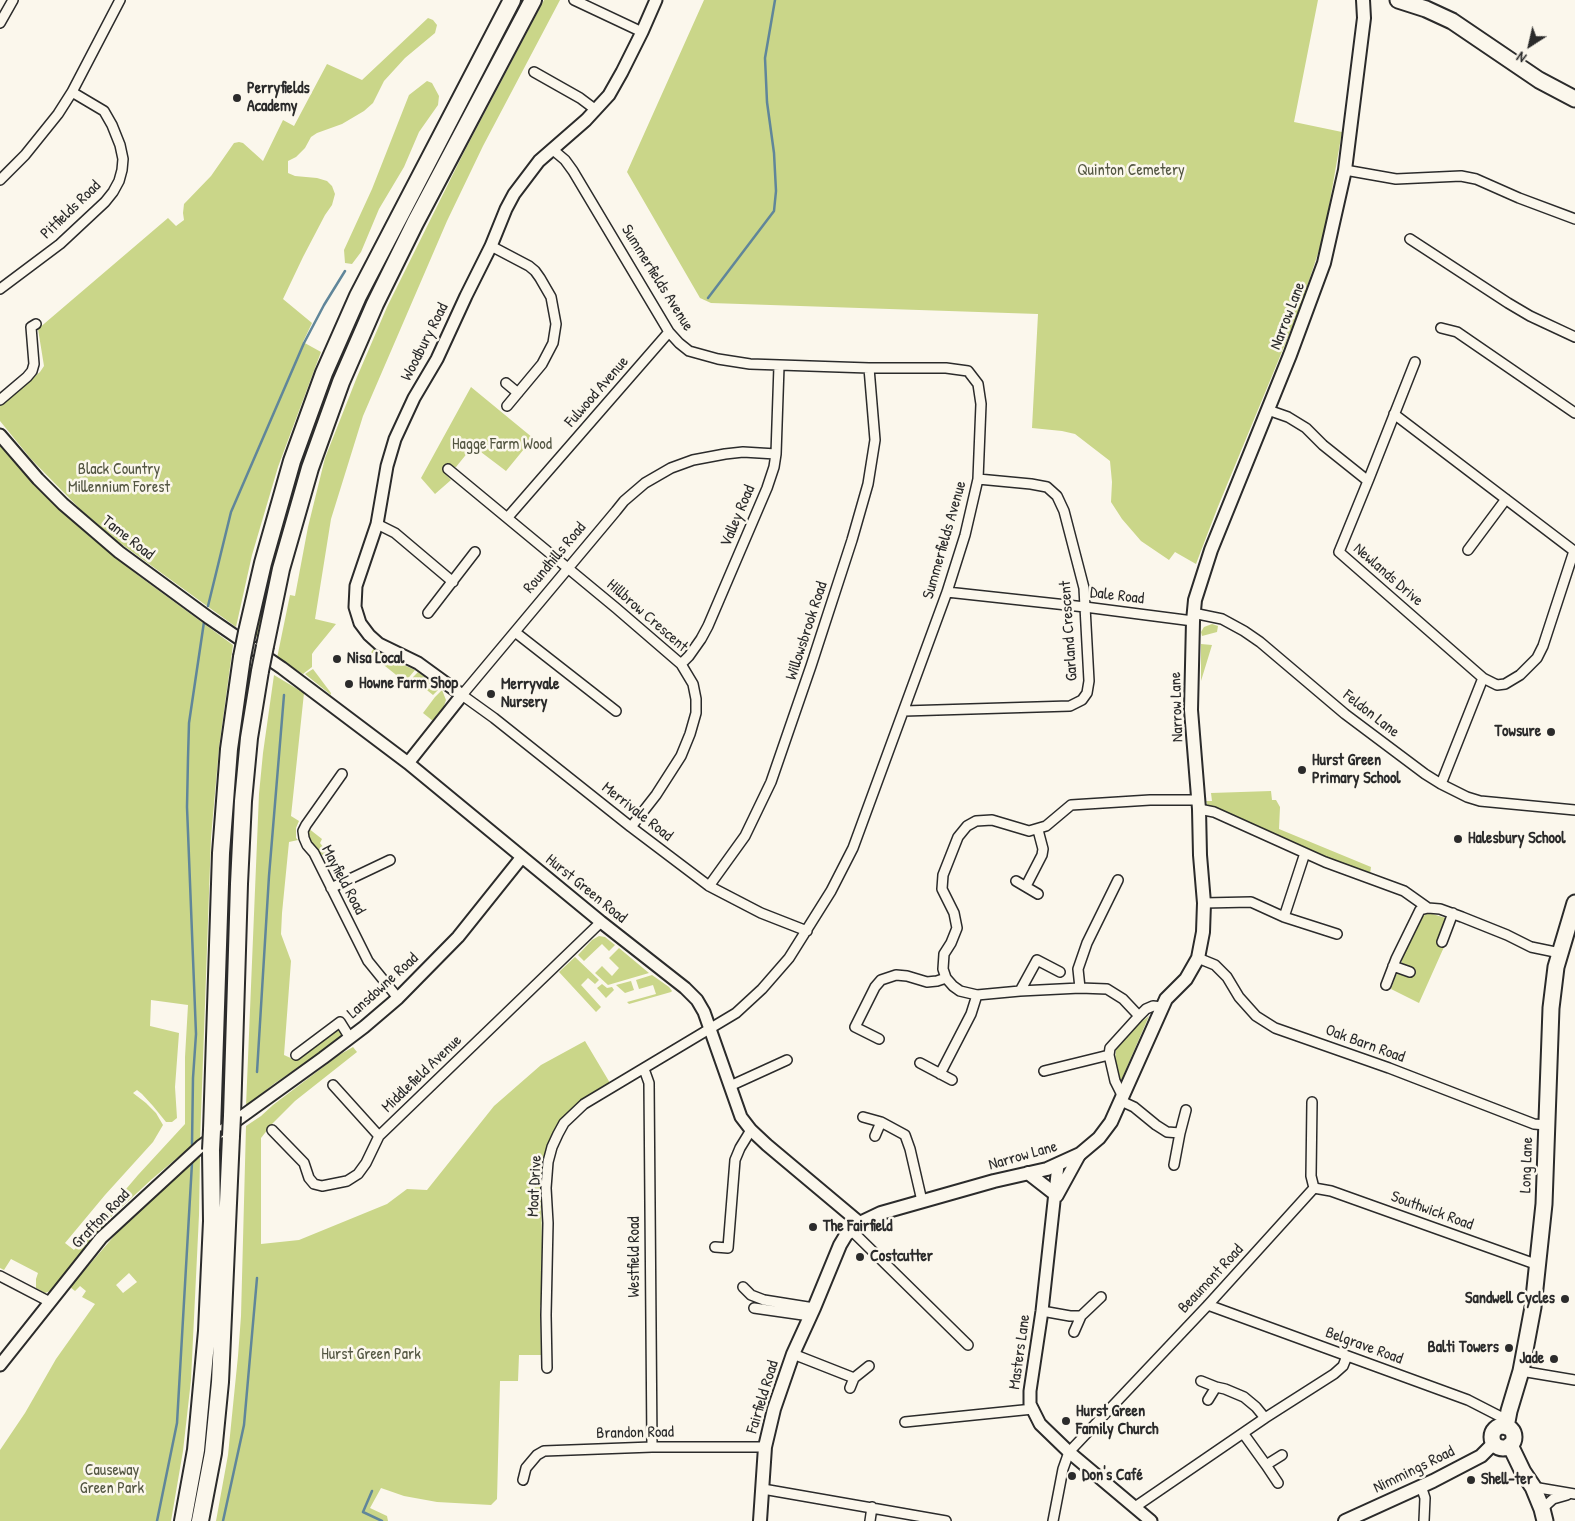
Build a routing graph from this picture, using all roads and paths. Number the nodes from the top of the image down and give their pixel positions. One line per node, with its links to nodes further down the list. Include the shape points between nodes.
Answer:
1 (13, 0): 11 (street)
2 (120, 0): 14 (street)
3 (512, 0): 178 (highway, bridge, via 366,280 324,373 292,461 247,632 229,749 221,853 207,1331 196,1450)
4 (534, 0): 115 (highway, bridge, via 375,304 341,382 310,468 281,569 260,671 243,800 239,884)
5 (656, 0): 12 (street, Woodbury Road)
6 (1363, 0): 10 (main road, Narrow Lane)
7 (1372, 0): 10 (main road, Narrow Lane)
8 (1398, 0): 15 (main road, via 1452,21 1539,80)
9 (580, 1): 12 (street)
10 (1364, 18): 18 (main road, Narrow Lane)
11 (0, 23)
12 (642, 32): 16 (street, Woodbury Road, via 609,95)
13 (534, 72): 16 (street, via 545,72)
14 (72, 92): 19 (street, via 25,155); 23 (street, Pitfields Road, via 104,111 112,125 123,159 119,181 105,202 60,244)
15 (1575, 99)
16 (596, 110): 17 (street, Woodbury Road)
17 (552, 149): 22 (street, Woodbury Road, via 514,194); 26 (street, Summerfields Avenue, via 573,170)
18 (1345, 170): 20 (street, via 1396,179 1461,176 1476,179); 35 (main road, Narrow Lane, via 1324,263)
19 (0, 180)
20 (1575, 219)
21 (1410, 239): 27 (street, via 1508,303)
22 (491, 246): 32 (street, via 535,271 551,296 554,312 556,324 550,351); 45 (street, Woodbury Road, via 395,439)
23 (0, 289)
24 (36, 324): 33 (street, via 31,327 32,371)
25 (1441, 328): 36 (street, via 1457,332)
26 (669, 332): 29 (street, Summerfields Avenue, via 689,351 718,359); 44 (street, Fulwood Avenue)
27 (1575, 337)
28 (1415, 362): 37 (street)
29 (779, 366): 30 (street, Summerfields Avenue); 39 (street, Valley Road)
30 (869, 368): 41 (street, Summerfields Avenue, via 968,371 978,384 981,404); 73 (street, Willowsbrook Road, via 875,440 868,484 852,540 771,782 745,836)
31 (506, 383): 32 (street)
32 (518, 393): 34 (street)
33 (0, 400)
34 (507, 406)
35 (1268, 410): 42 (street, via 1306,428); 53 (main road, Narrow Lane, via 1211,550)
36 (1575, 413)
37 (1394, 414): 42 (street); 43 (street)
38 (0, 435): 54 (street, Tame Road, via 38,480 81,521 134,564)
39 (776, 454): 48 (street, Roundhills Road, via 725,454 693,460 658,474 624,501); 56 (street, Valley Road, via 767,488 708,626)
40 (448, 469): 44 (street, Hillbrow Crescent)
41 (978, 479): 50 (street, Summerfields Avenue); 51 (street, Garland Crescent, via 1032,484 1047,488 1057,496 1082,579)
42 (1368, 481): 57 (street, Newlands Drive, via 1339,552)
43 (1506, 499): 46 (street); 57 (street, via 1574,551 1543,646 1536,658 1520,675 1505,684 1497,685)
44 (508, 517): 48 (street, Hillbrow Crescent)
45 (377, 524): 49 (street, via 395,533); 58 (street, Woodbury Road, via 356,586 354,604 360,622 379,644 418,663)
46 (1468, 550)
47 (475, 552): 49 (street)
48 (567, 568): 55 (street, Roundhills Road); 56 (street, Hillbrow Crescent)
49 (453, 582): 52 (street)
50 (947, 592): 51 (street, Dale Road); 59 (street, Summerfields Avenue)
51 (1085, 607): 53 (street, Dale Road); 59 (street, Garland Crescent, via 1089,681 1088,693 1082,700 1070,706)
52 (428, 613)
53 (1193, 617): 63 (street, Feldon Lane, via 1222,620 1244,631 1345,714); 64 (main road, Narrow Lane, via 1191,710)
54 (228, 631): 61 (street, Hurst Green Road)
55 (515, 632): 58 (street, Roundhills Road); 60 (street)
56 (681, 664): 66 (street, Hillbrow Crescent, via 693,684 696,699 696,714 690,734 681,756)
57 (1483, 678): 63 (street)
58 (462, 695): 61 (street, Roundhills Road); 66 (street, Merrivale Road)
59 (904, 711): 83 (street, Summerfields Avenue, via 853,848)
60 (616, 712)
61 (408, 763): 69 (street, Hurst Green Road)
62 (342, 774): 75 (street, Mayfield Road, via 303,831 307,845)
63 (1441, 784): 65 (street, Feldon Lane, via 1480,801)
64 (1199, 804): 67 (street, via 1150,800 1071,805); 68 (street); 77 (main road, Narrow Lane)
65 (1575, 810)
66 (631, 827): 73 (street, Merrivale Road)
67 (1038, 830): 74 (street, via 1042,855); 91 (street, via 1029,832 992,820 981,820 972,822 958,837 941,883 957,928 944,954)
68 (1306, 853): 79 (street, via 1404,891); 81 (street)
69 (522, 858): 82 (street, Hurst Green Road); 96 (street, Lansdowne Road, via 458,937)
70 (390, 860): 75 (street)
71 (1118, 880): 93 (street, via 1078,969)
72 (1016, 882): 74 (street)
73 (709, 886): 83 (street, Merrivale Road, via 761,913)
74 (1026, 886): 76 (street)
75 (331, 888): 96 (street, Mayfield Road, via 368,961)
76 (1038, 894)
77 (1204, 903): 81 (street, via 1251,902); 87 (main road, Narrow Lane)
78 (1575, 903): 86 (main road, Long Lane)
79 (1428, 908): 80 (street); 88 (street, via 1420,910)
80 (1453, 913): 85 (street); 86 (street, via 1531,947)
81 (1284, 916): 84 (street)
82 (601, 922): 99 (street, Hurst Green Road, via 685,988 697,1000); 122 (street, Middlefield Avenue)
83 (807, 931): 99 (street, Summerfields Avenue, via 762,989 736,1012)
84 (1337, 934)
85 (1442, 942)
86 (1560, 953): 118 (main road, Long Lane, via 1551,1008)
87 (1198, 958): 97 (main road, Narrow Lane); 118 (street, Oak Barn Road, via 1215,964 1238,997 1256,1016 1275,1028 1534,1124)
88 (1393, 966): 90 (street); 92 (street)
89 (1060, 972): 94 (street, via 1037,960)
90 (1410, 972)
91 (946, 978): 95 (street, via 960,991); 101 (street, via 927,982 896,975 881,980 855,1027)
92 (1386, 986)
93 (1080, 988): 94 (street); 98 (street, via 1107,990 1123,999)
94 (1020, 991): 95 (street)
95 (977, 995): 108 (street, via 971,1014)
96 (398, 998): 100 (street, Lansdowne Road)
97 (1162, 1007): 98 (street, via 1153,1006); 112 (main road, Narrow Lane)
98 (1139, 1016): 103 (street, via 1110,1048)
99 (709, 1028): 106 (street, Moat Drive); 111 (street, Hurst Green Road)
100 (350, 1038): 102 (street, via 340,1022); 115 (street, Lansdowne Road)
101 (879, 1039)
102 (296, 1055)
103 (1109, 1055): 107 (street); 112 (street)
104 (787, 1060): 111 (street)
105 (920, 1064): 108 (street)
106 (644, 1068): 149 (street, Moat Drive, via 584,1104 564,1123 552,1147 546,1188); 164 (street, Westfield Road, via 649,1083)
107 (1044, 1071)
108 (940, 1074): 109 (street)
109 (952, 1080)
110 (333, 1086): 122 (street)
111 (730, 1086): 120 (street, Hurst Green Road, via 741,1117)
112 (1122, 1099): 121 (street, via 1167,1132); 124 (main road, Narrow Lane, via 1111,1122)
113 (1312, 1102): 128 (street)
114 (1186, 1110): 121 (street)
115 (238, 1115): 137 (street, Grafton Road, via 101,1238); 179 (highway, bridge, via 231,1136 220,1382 213,1452)
116 (863, 1117): 117 (street)
117 (881, 1122): 123 (street); 130 (street, via 904,1135)
118 (1546, 1125): 133 (main road, Long Lane)
119 (272, 1130): 122 (street, Middlefield Avenue, via 304,1163 314,1184 322,1186 348,1181 358,1174)
120 (751, 1130): 131 (street, Hurst Green Road); 132 (street, via 735,1160 728,1248)
121 (1180, 1133): 126 (street)
122 (379, 1136)
123 (875, 1136)
124 (1080, 1154): 125 (main road, Narrow Lane); 129 (street)
125 (1058, 1165): 127 (main road, Narrow Lane); 129 (street, Masters Lane)
126 (1174, 1165)
127 (1028, 1173): 129 (main road); 130 (main road, Narrow Lane)
128 (1314, 1188): 133 (street, Southwick Road, via 1331,1191); 138 (street, Beaumont Road)
129 (1055, 1197): 140 (street, Masters Lane)
130 (922, 1201): 131 (main road, Narrow Lane, via 882,1213)
131 (856, 1226): 141 (main road, Fairfield Road, via 840,1245); 144 (street)
132 (716, 1247)
133 (1538, 1265): 150 (main road, Long Lane)
134 (0, 1276): 137 (street)
135 (743, 1287): 141 (street, via 750,1295)
136 (1101, 1297): 142 (street)
137 (50, 1302): 147 (street, Grafton Road)
138 (1208, 1305): 146 (street, Belgrave Road); 166 (street, Beaumont Road)
139 (754, 1308): 141 (street)
140 (1042, 1311): 142 (street); 157 (street, Masters Lane, via 1030,1391)
141 (812, 1312): 145 (main road, Fairfield Road)
142 (1082, 1316): 143 (street)
143 (1074, 1332)
144 (968, 1345)
145 (793, 1354): 151 (street); 165 (main road, Fairfield Road)
146 (1346, 1356): 158 (street, via 1344,1366 1334,1374); 160 (street, Belgrave Road, via 1468,1400)
147 (0, 1365)
148 (869, 1366): 151 (street)
149 (547, 1368)
150 (1521, 1371): 152 (street); 160 (main road, Long Lane)
151 (854, 1378): 155 (street)
152 (1575, 1380)
153 (1201, 1381): 154 (street)
154 (1216, 1387): 156 (street); 158 (street, via 1244,1397)
155 (850, 1388)
156 (1208, 1400)
157 (1033, 1409): 159 (street); 166 (street, Masters Lane, via 1040,1424)
158 (1265, 1418): 161 (street)
159 (905, 1422)
160 (1507, 1423): 162 (main road, via 1494,1431); 163 (main road, via 1514,1436)
161 (1244, 1433): 168 (street); 176 (street)
162 (1494, 1443): 163 (main road, via 1502,1448); 171 (main road, Nimmings Road, via 1480,1456)
163 (1510, 1445): 172 (main road)
164 (652, 1447): 165 (street, Brandon Road); 169 (street, Brandon Road, via 544,1451 526,1468)
165 (765, 1447): 173 (main road, Fairfield Road)
166 (1069, 1452): 176 (street, Masters Lane); 183 (street)
167 (1282, 1455): 168 (street)
168 (1266, 1464): 170 (street)
169 (523, 1480)
170 (1278, 1484)
171 (1421, 1486): 185 (main road, Nimmings Road); 186 (street, via 1425,1498)
172 (1532, 1487): 174 (street); 177 (main road)
173 (763, 1489): 175 (street); 180 (main road, Fairfield Road)
174 (1574, 1494): 177 (street, via 1553,1499)
175 (872, 1507): 181 (street); 182 (street)
176 (1135, 1507): 184 (street, Masters Lane)
177 (1544, 1515)
178 (183, 1521)
179 (200, 1521)
180 (760, 1521)
181 (870, 1521)
182 (946, 1521)
183 (1053, 1521)
184 (1151, 1521)
185 (1345, 1521)
186 (1424, 1521)

